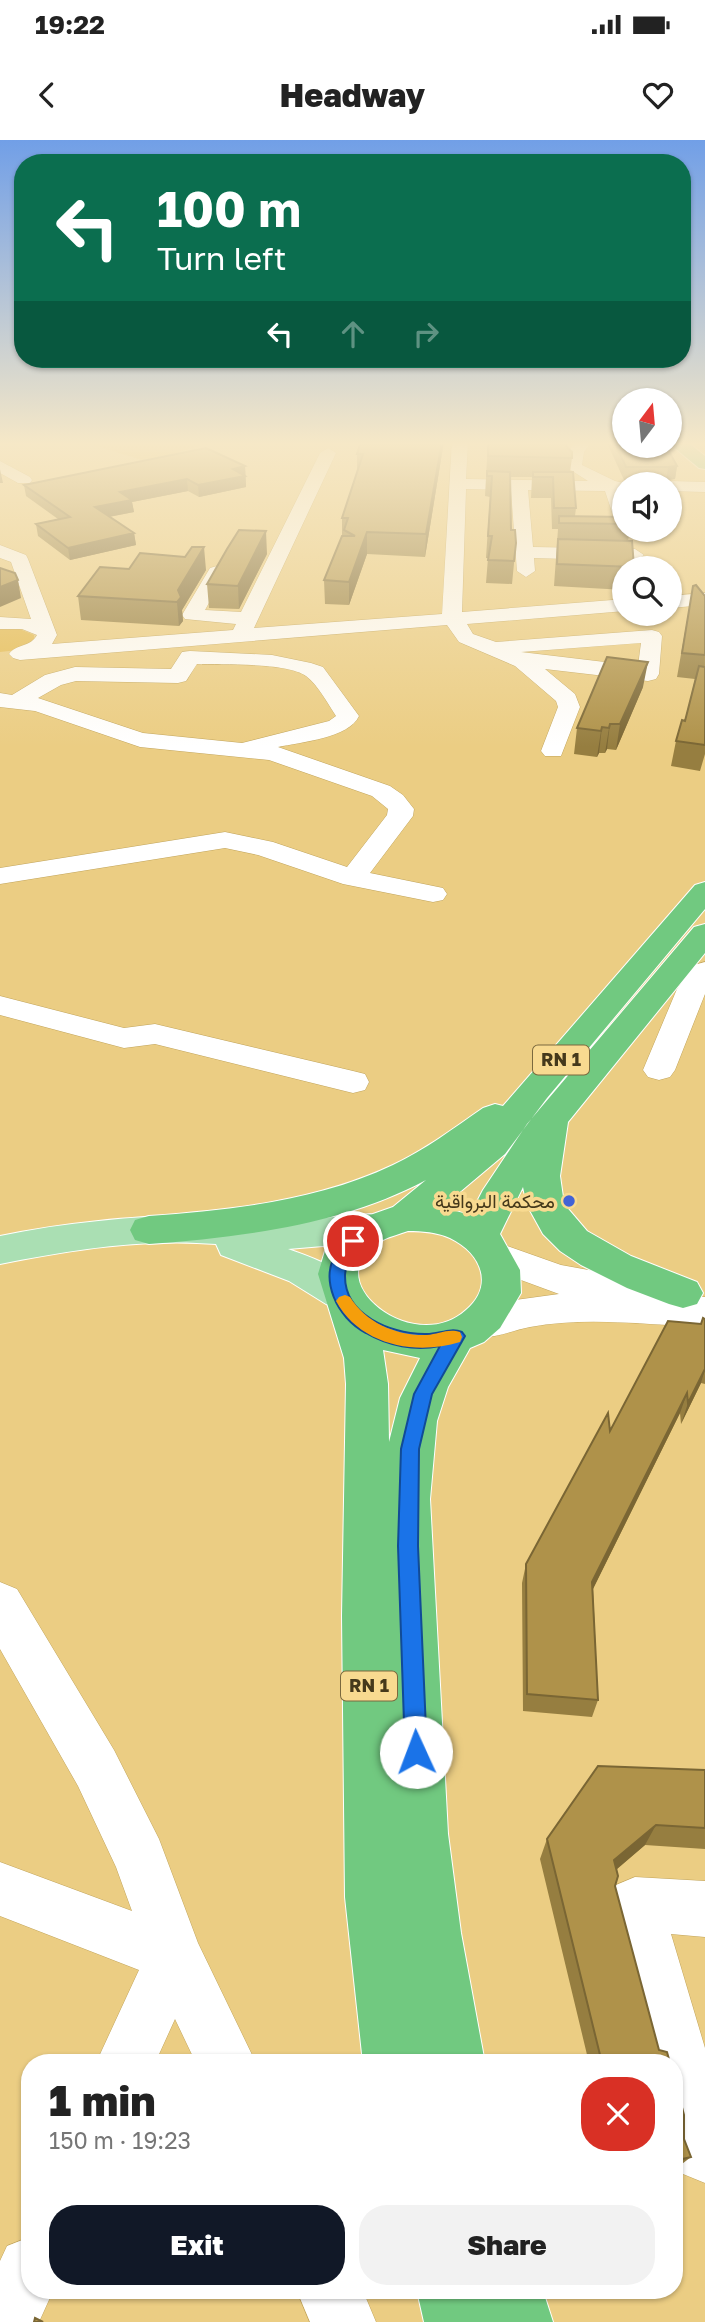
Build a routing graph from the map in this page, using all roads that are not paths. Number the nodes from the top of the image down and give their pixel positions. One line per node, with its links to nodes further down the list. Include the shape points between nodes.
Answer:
1 (285, 543): 13 (street)
2 (454, 543): 10 (street)
3 (524, 543): 5 (street, via 526,561)
4 (0, 551): 14 (street, via 19,559)
5 (612, 562)
6 (217, 572): 13 (street, via 192,615)
7 (705, 599): 8 (street)
8 (682, 601)
9 (612, 606): 10 (street)
10 (452, 617): 11 (street); 15 (street)
11 (397, 622): 13 (street); 15 (street)
12 (0, 623): 14 (street, via 36,625)
13 (245, 626): 16 (street)
14 (47, 635): 18 (street, via 36,649)
15 (466, 638): 17 (street)
16 (196, 648): 18 (street); 21 (street, via 178,676 75,674); 22 (street, via 308,668 348,716 337,726)
17 (494, 648): 20 (street); 20 (street, via 652,636 648,674)
18 (24, 653): 19 (street)
19 (0, 656)
20 (523, 661): 23 (street, via 567,699 569,707)
21 (8, 701): 22 (street, via 39,705 140,740)
22 (245, 748): 25 (street, via 288,757 394,800 400,816)
23 (553, 751)
24 (0, 876): 25 (street, via 225,840)
25 (353, 878): 27 (street)
26 (705, 891): 35 (highway, RN 1)
27 (433, 894)
28 (705, 933): 35 (highway, RN 1)
29 (701, 983): 33 (street)
30 (0, 984): 32 (street, via 145,1023)
31 (0, 1005): 32 (street, via 124,1038)
32 (155, 1034): 34 (street)
33 (659, 1070)
34 (353, 1082)
35 (546, 1100): 36 (highway, RN 1); 38 (highway, via 366,1191 224,1225); 39 (highway, RN 1, via 507,1181); 41 (highway, RN 1, via 541,1185 547,1209 581,1247)
36 (388, 1223): 37 (main road, via 285,1235); 39 (highway, via 446,1220); 42 (highway, RN 1, via 353,1241 342,1256 337,1274)
37 (198, 1228): 38 (main road); 42 (main road, via 303,1270)
38 (149, 1230): 40 (main road)
39 (488, 1247): 41 (street, via 575,1283); 43 (highway, RN 1, via 503,1280 498,1303)
40 (0, 1250)
41 (698, 1299): 43 (street, via 545,1310 502,1316)
42 (345, 1302): 43 (highway, via 370,1328 397,1339 428,1342); 50 (highway, RN 1, via 365,1357 367,1384 374,1897)
43 (468, 1330): 51 (highway, RN 1, via 436,1367 415,1419 410,1449 408,1546 418,1803 440,1990)
44 (0, 1604): 47 (street, via 101,1779 140,1858)
45 (0, 1889): 47 (street)
46 (705, 1909): 52 (street, via 635,1904)
47 (175, 1956): 48 (street); 49 (street)
48 (129, 2054)
49 (223, 2054)
50 (393, 2054)
51 (452, 2054)
52 (677, 2054)
53 (683, 2074): 54 (street)
54 (705, 2152)
55 (21, 2288): 59 (street)
56 (334, 2299): 60 (street)
57 (453, 2299): 61 (highway)
58 (511, 2299): 62 (highway)
59 (5, 2322)
60 (344, 2322)
61 (459, 2322)
62 (518, 2322)

